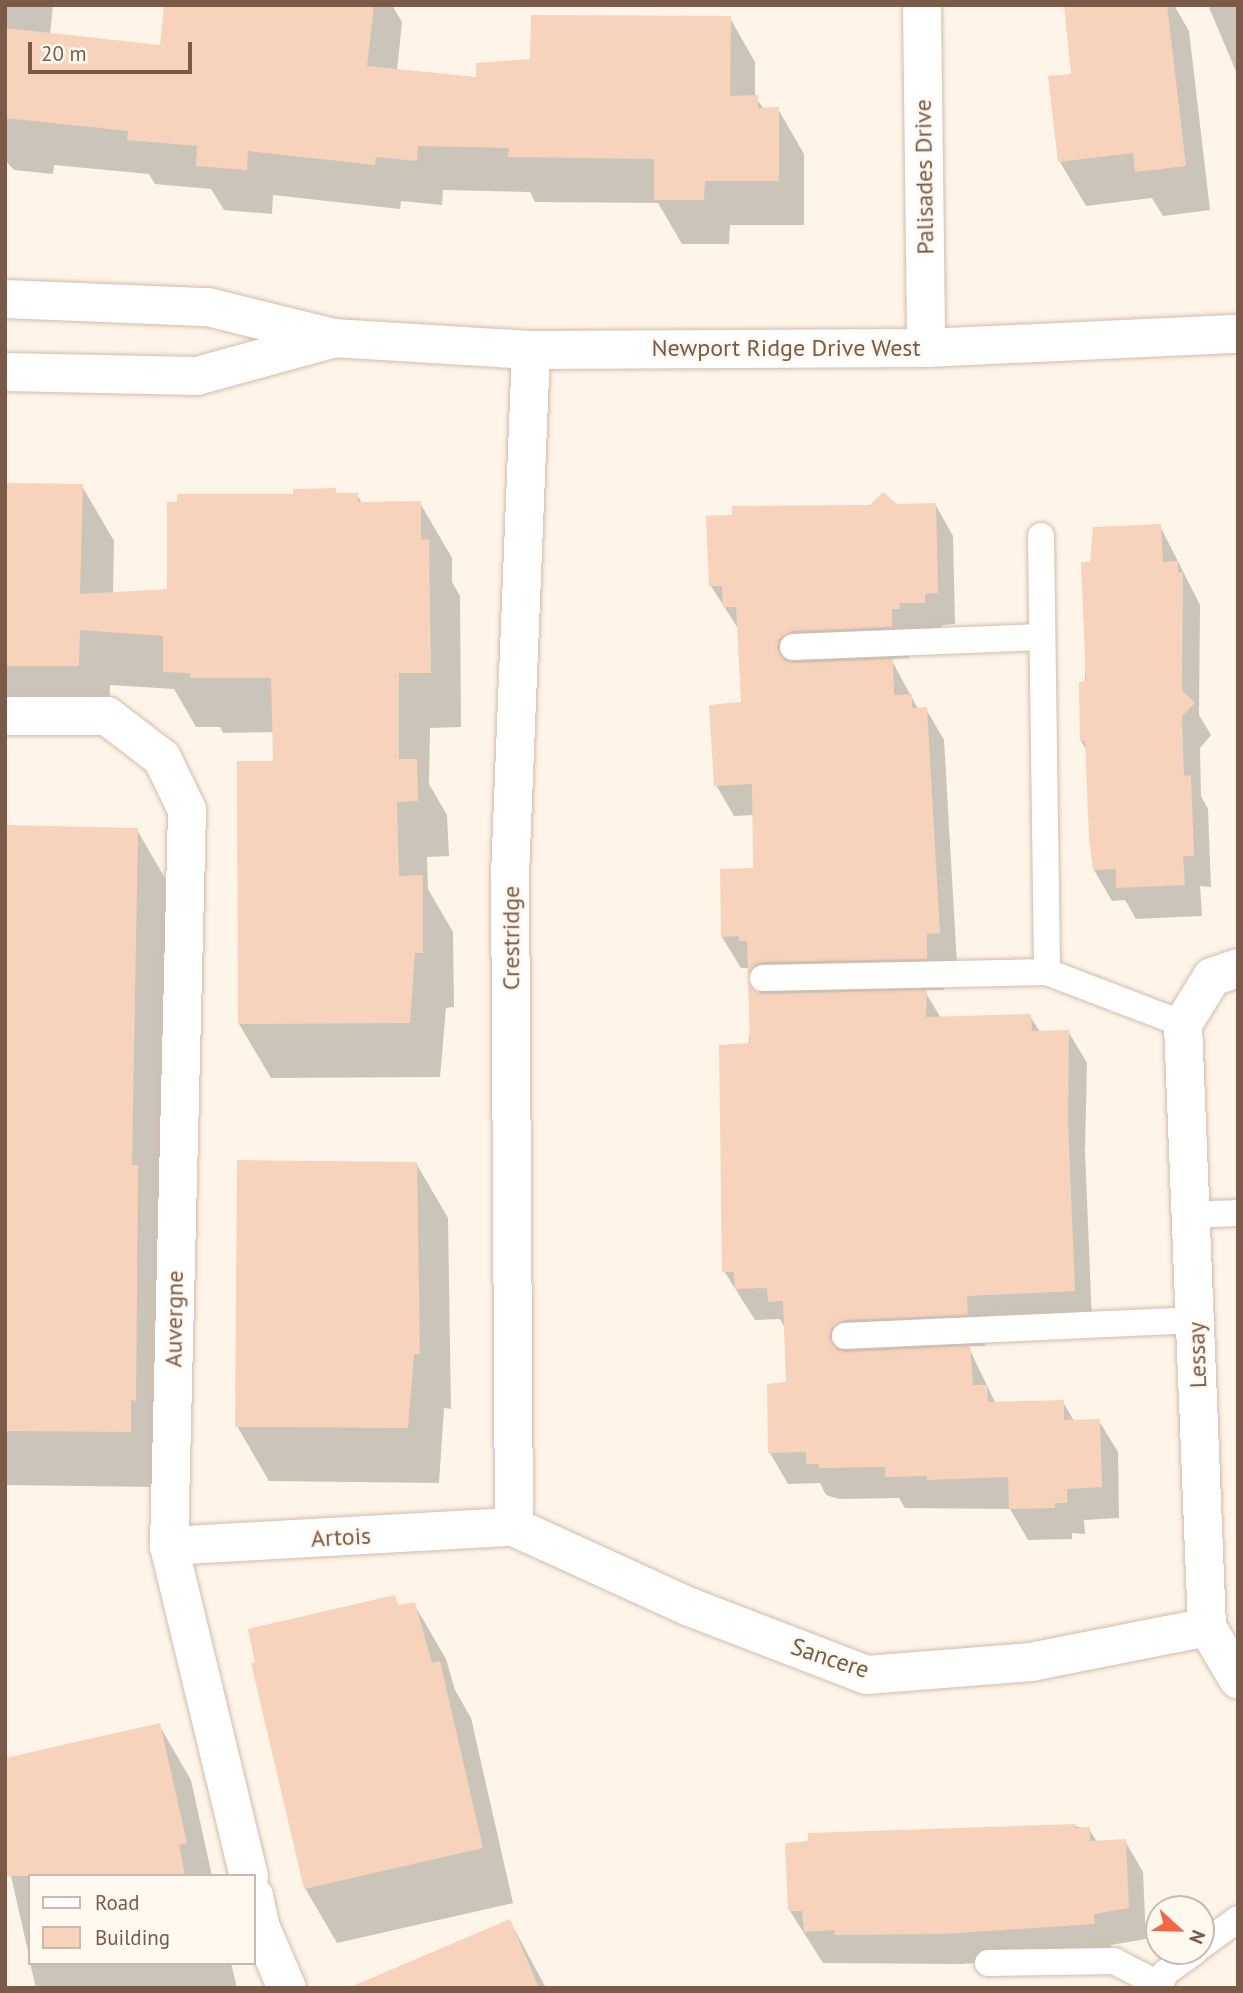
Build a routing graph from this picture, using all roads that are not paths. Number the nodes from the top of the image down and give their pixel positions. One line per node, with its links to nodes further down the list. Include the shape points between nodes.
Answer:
1 (922, 5): 5 (street, Palisades Drive)
2 (5, 299): 4 (street, Newport Ridge Drive West, via 208,307)
3 (1238, 334): 5 (street, Newport Ridge Drive West)
4 (333, 338): 6 (street, Newport Ridge Drive West); 7 (street, Newport Ridge Drive West, via 197,376)
5 (926, 348): 6 (street, Newport Ridge Drive West)
6 (531, 350): 20 (street, Crestridge, via 510,875)
7 (5, 372)
8 (1041, 536): 9 (lane)
9 (1042, 637): 10 (lane); 13 (lane)
10 (793, 647)
11 (5, 716): 21 (street, Auvergne, via 107,716 162,758 187,810)
12 (1238, 968): 15 (street, via 1212,977)
13 (1049, 972): 14 (lane); 15 (lane)
14 (764, 978)
15 (1183, 1024): 17 (street, Lessay)
16 (1238, 1213): 17 (lane)
17 (1191, 1215): 18 (street, Lessay)
18 (1195, 1320): 19 (lane); 22 (street, Lessay)
19 (845, 1336)
20 (514, 1527): 21 (street, Artois); 22 (street, Sancere, via 687,1606 867,1675 1031,1662)
21 (169, 1546): 24 (street, Auvergne)
22 (1208, 1627): 23 (street, Lessay)
23 (1238, 1679)
24 (249, 1874)
25 (256, 1905): 31 (street)
26 (1238, 1919): 27 (lane)
27 (1215, 1936)
28 (988, 1963): 30 (lane, via 1114,1961)
29 (1176, 1965): 30 (lane, via 1165,1973)
30 (1160, 1987)
31 (287, 1988)

